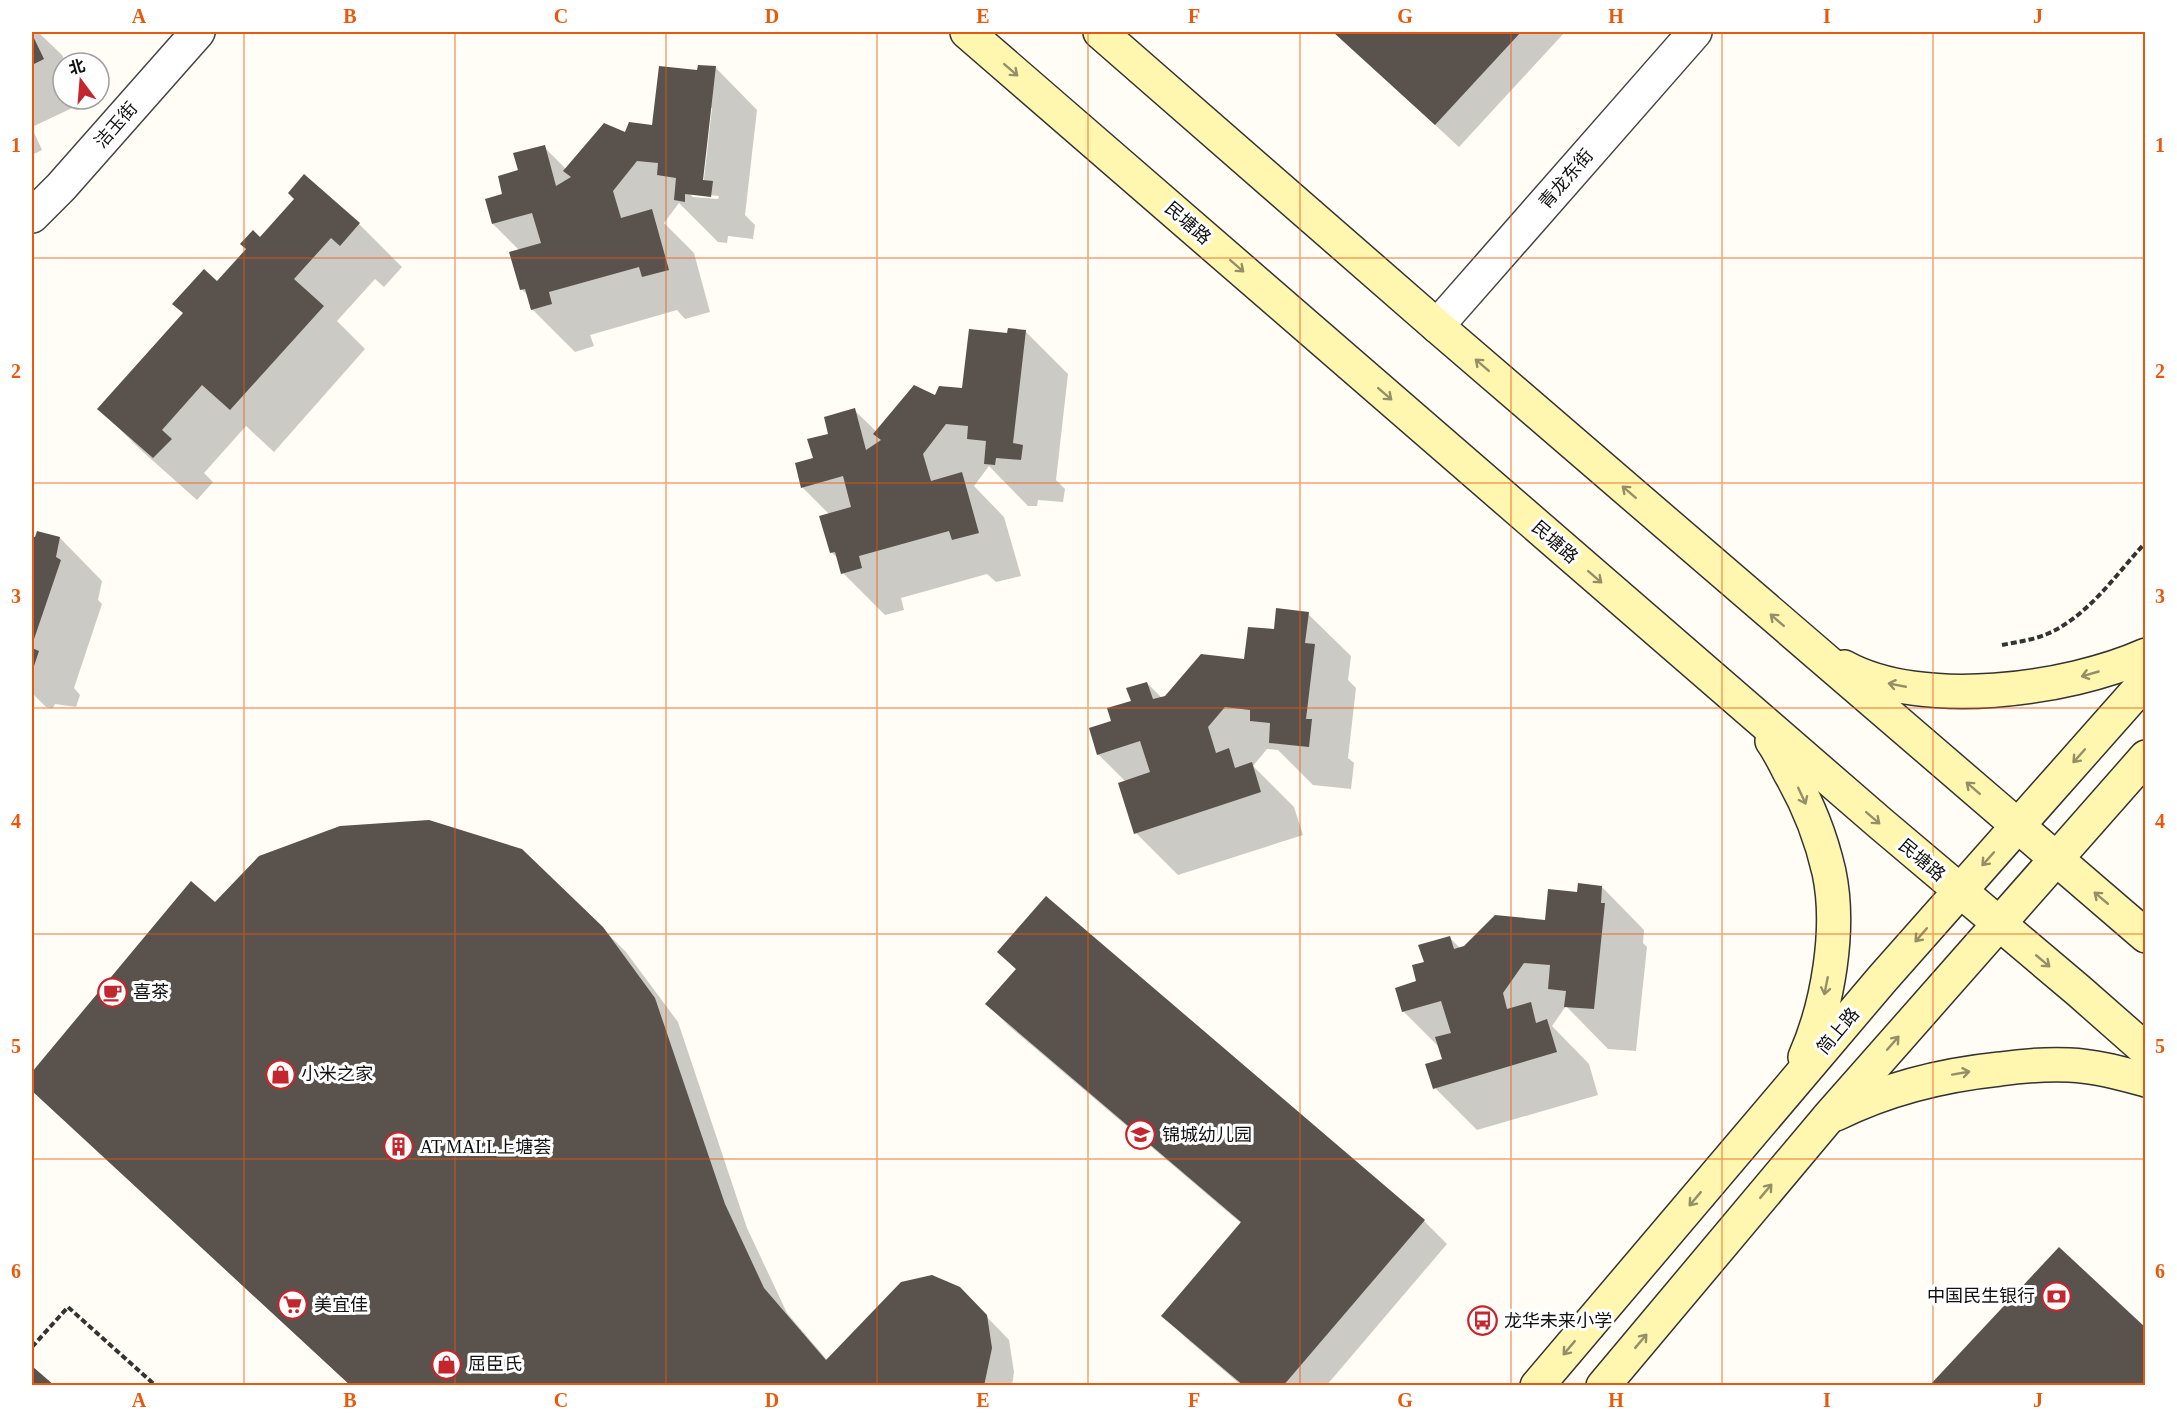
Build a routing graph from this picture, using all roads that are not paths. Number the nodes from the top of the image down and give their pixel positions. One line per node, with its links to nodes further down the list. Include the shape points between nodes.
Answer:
1 (198, 32): 5 (street, 洁玉街)
2 (967, 32): 10 (main road, 民塘路, one-way to 10)
3 (1100, 32): 6 (main road)
4 (1695, 32): 6 (street, 青龙东街)
5 (32, 216)
6 (1437, 326): 7 (main road, one-way to 6)
7 (1810, 649): 8 (main road, one-way to 7, via 2080,677 1986,691 1953,691 1884,683); 12 (main road, one-way to 7)
8 (2145, 655)
9 (2145, 681): 12 (main road, 简上路, one-way to 12)
10 (1749, 711): 14 (main road, 民塘路, one-way to 14); 19 (main road, one-way to 19, via 1775,745 1818,833 1829,874 1833,911 1820,1016 1809,1049)
11 (2145, 757): 13 (main road)
12 (2017, 826): 13 (main road); 14 (main road, 简上路, one-way to 14)
13 (2055, 859): 15 (main road); 16 (main road, one-way to 13)
14 (1959, 891): 15 (main road, 民塘路); 19 (main road, 简上路, one-way to 19)
15 (1998, 923): 17 (main road, 民塘路, one-way to 17); 20 (main road, one-way to 15)
16 (2145, 936)
17 (2145, 1050)
18 (2145, 1080): 20 (main road, one-way to 18, via 1902,1086 1966,1072 2069,1065)
19 (1787, 1090): 21 (main road, 简上路, one-way to 21)
20 (1827, 1119): 22 (main road, one-way to 20)
21 (1537, 1386)
22 (1603, 1386)

